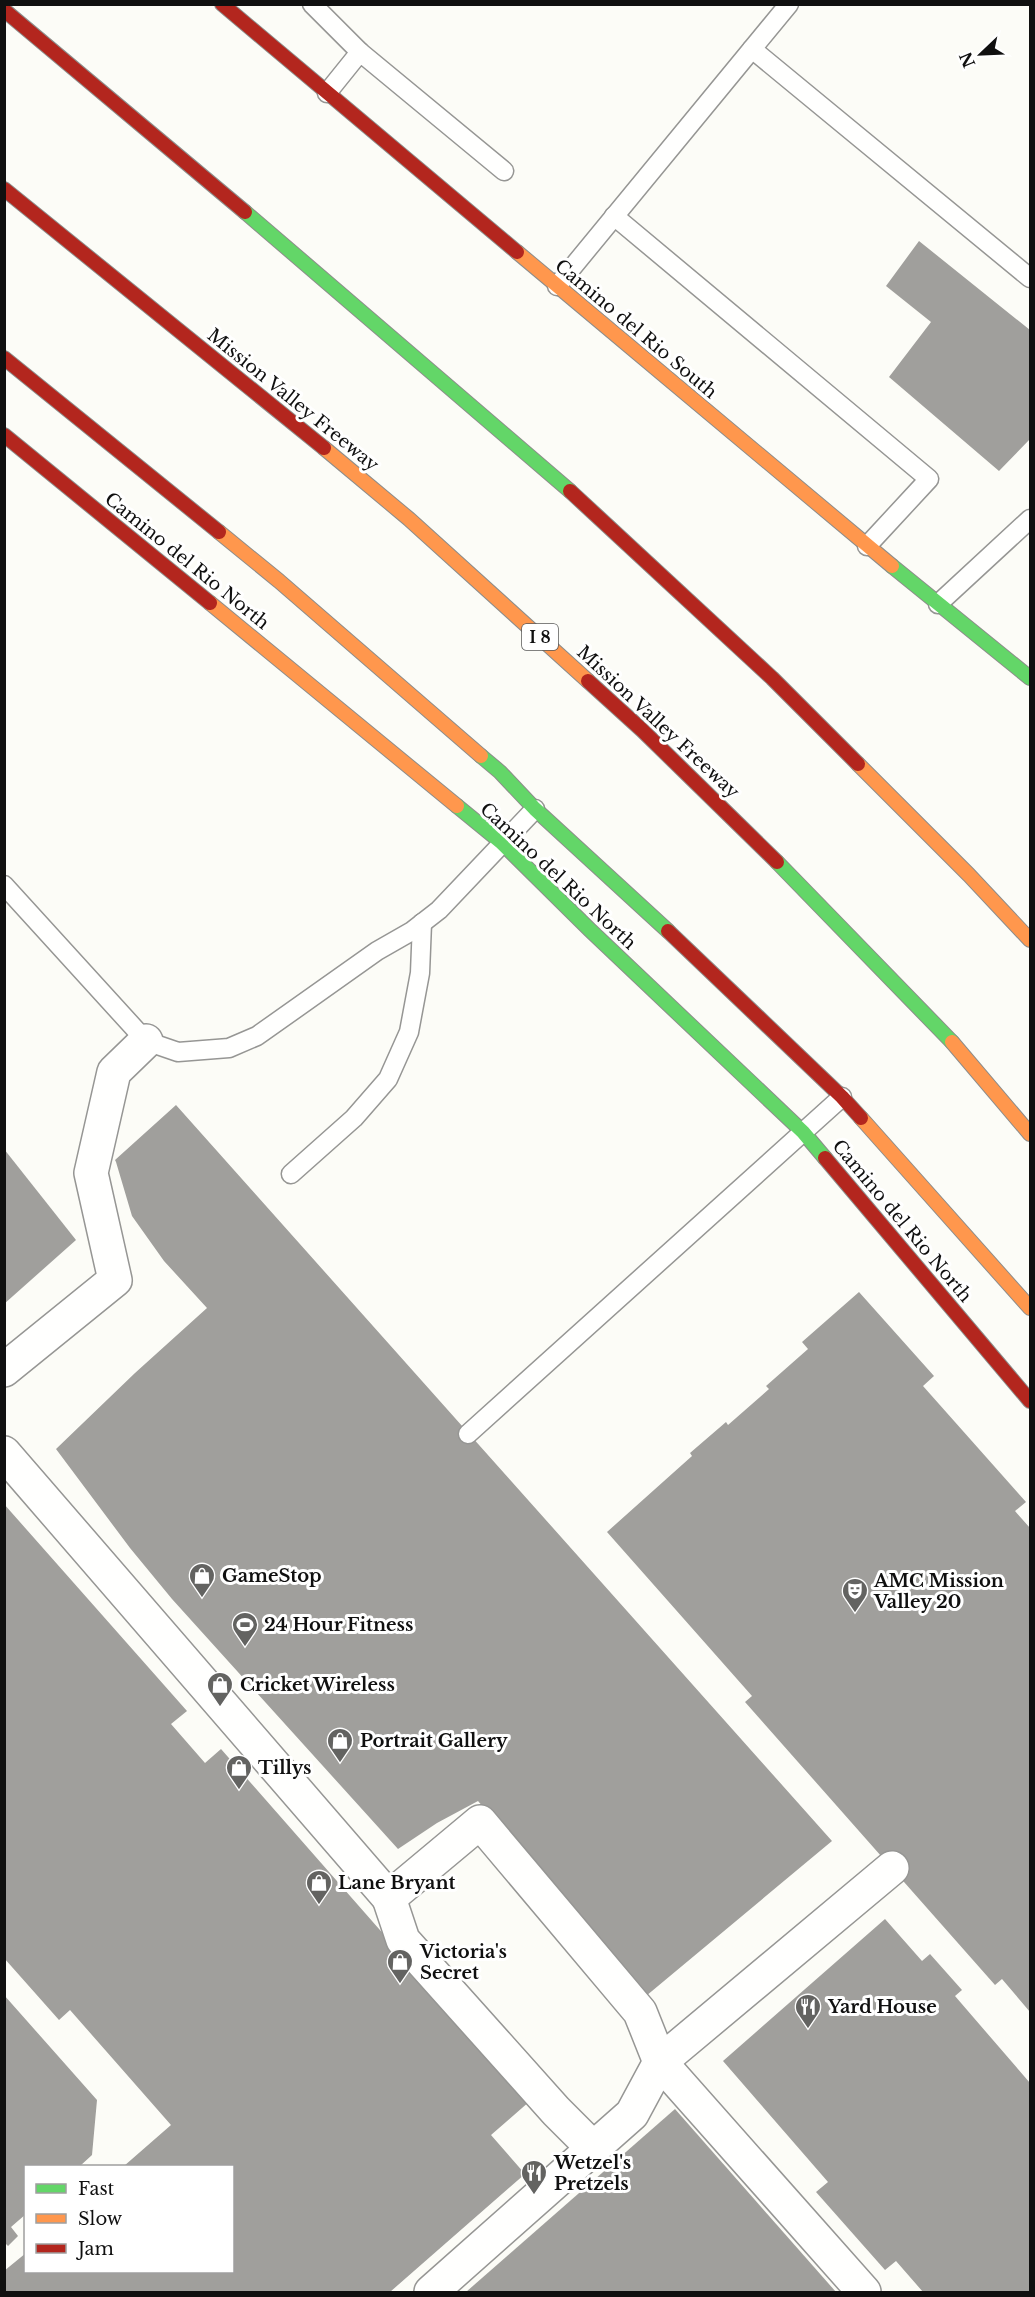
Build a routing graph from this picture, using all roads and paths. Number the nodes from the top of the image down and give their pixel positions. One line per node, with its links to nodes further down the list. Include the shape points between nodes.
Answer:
1 (222, 4): 7 (main road, Camino del Rio South)
2 (312, 4): 6 (lane)
3 (789, 4): 5 (lane)
4 (4, 10): 23 (main road, via 572,492 772,678)
5 (752, 49): 10 (lane); 11 (lane)
6 (360, 52): 7 (lane); 8 (lane)
7 (327, 93): 12 (main road, Camino del Rio South)
8 (504, 171)
9 (4, 189): 27 (main road, Mission Valley Freeway / I 8, via 409,519 601,693 744,828 939,1026)
10 (614, 216): 12 (lane); 16 (lane, via 930,478)
11 (1030, 278)
12 (556, 286): 16 (main road, Camino del Rio South)
13 (4, 358): 19 (main road, Camino del Rio North, via 279,581 500,772)
14 (4, 435): 20 (main road, Camino del Rio North)
15 (1030, 519): 17 (lane)
16 (867, 546): 17 (main road, Camino del Rio South)
17 (938, 604): 18 (main road, Camino del Rio South)
18 (1030, 678)
19 (534, 809): 20 (lane); 25 (main road, Camino del Rio North, via 609,875)
20 (501, 842): 22 (lane); 26 (main road, Camino del Rio North)
21 (4, 885): 24 (lane)
22 (422, 923): 24 (lane, via 248,1040 229,1048 178,1052); 28 (lane, via 420,973 409,1032 388,1079 354,1118)
23 (1030, 940)
24 (146, 1041): 30 (street, via 114,1072 91,1173 115,1280)
25 (842, 1097): 26 (lane); 29 (main road, Camino del Rio North)
26 (803, 1132): 31 (main road, Camino del Rio North); 32 (lane)
27 (1030, 1134)
28 (291, 1174)
29 (1030, 1308)
30 (4, 1370)
31 (1030, 1401)
32 (468, 1434)
33 (4, 1453): 35 (street)
34 (892, 1868): 36 (street)
35 (389, 1898): 36 (street, via 480,1822 640,2012); 37 (street, via 403,1940)
36 (660, 2062): 37 (street, via 632,2114); 39 (street)
37 (593, 2148): 38 (street)
38 (431, 2292)
39 (864, 2292)

